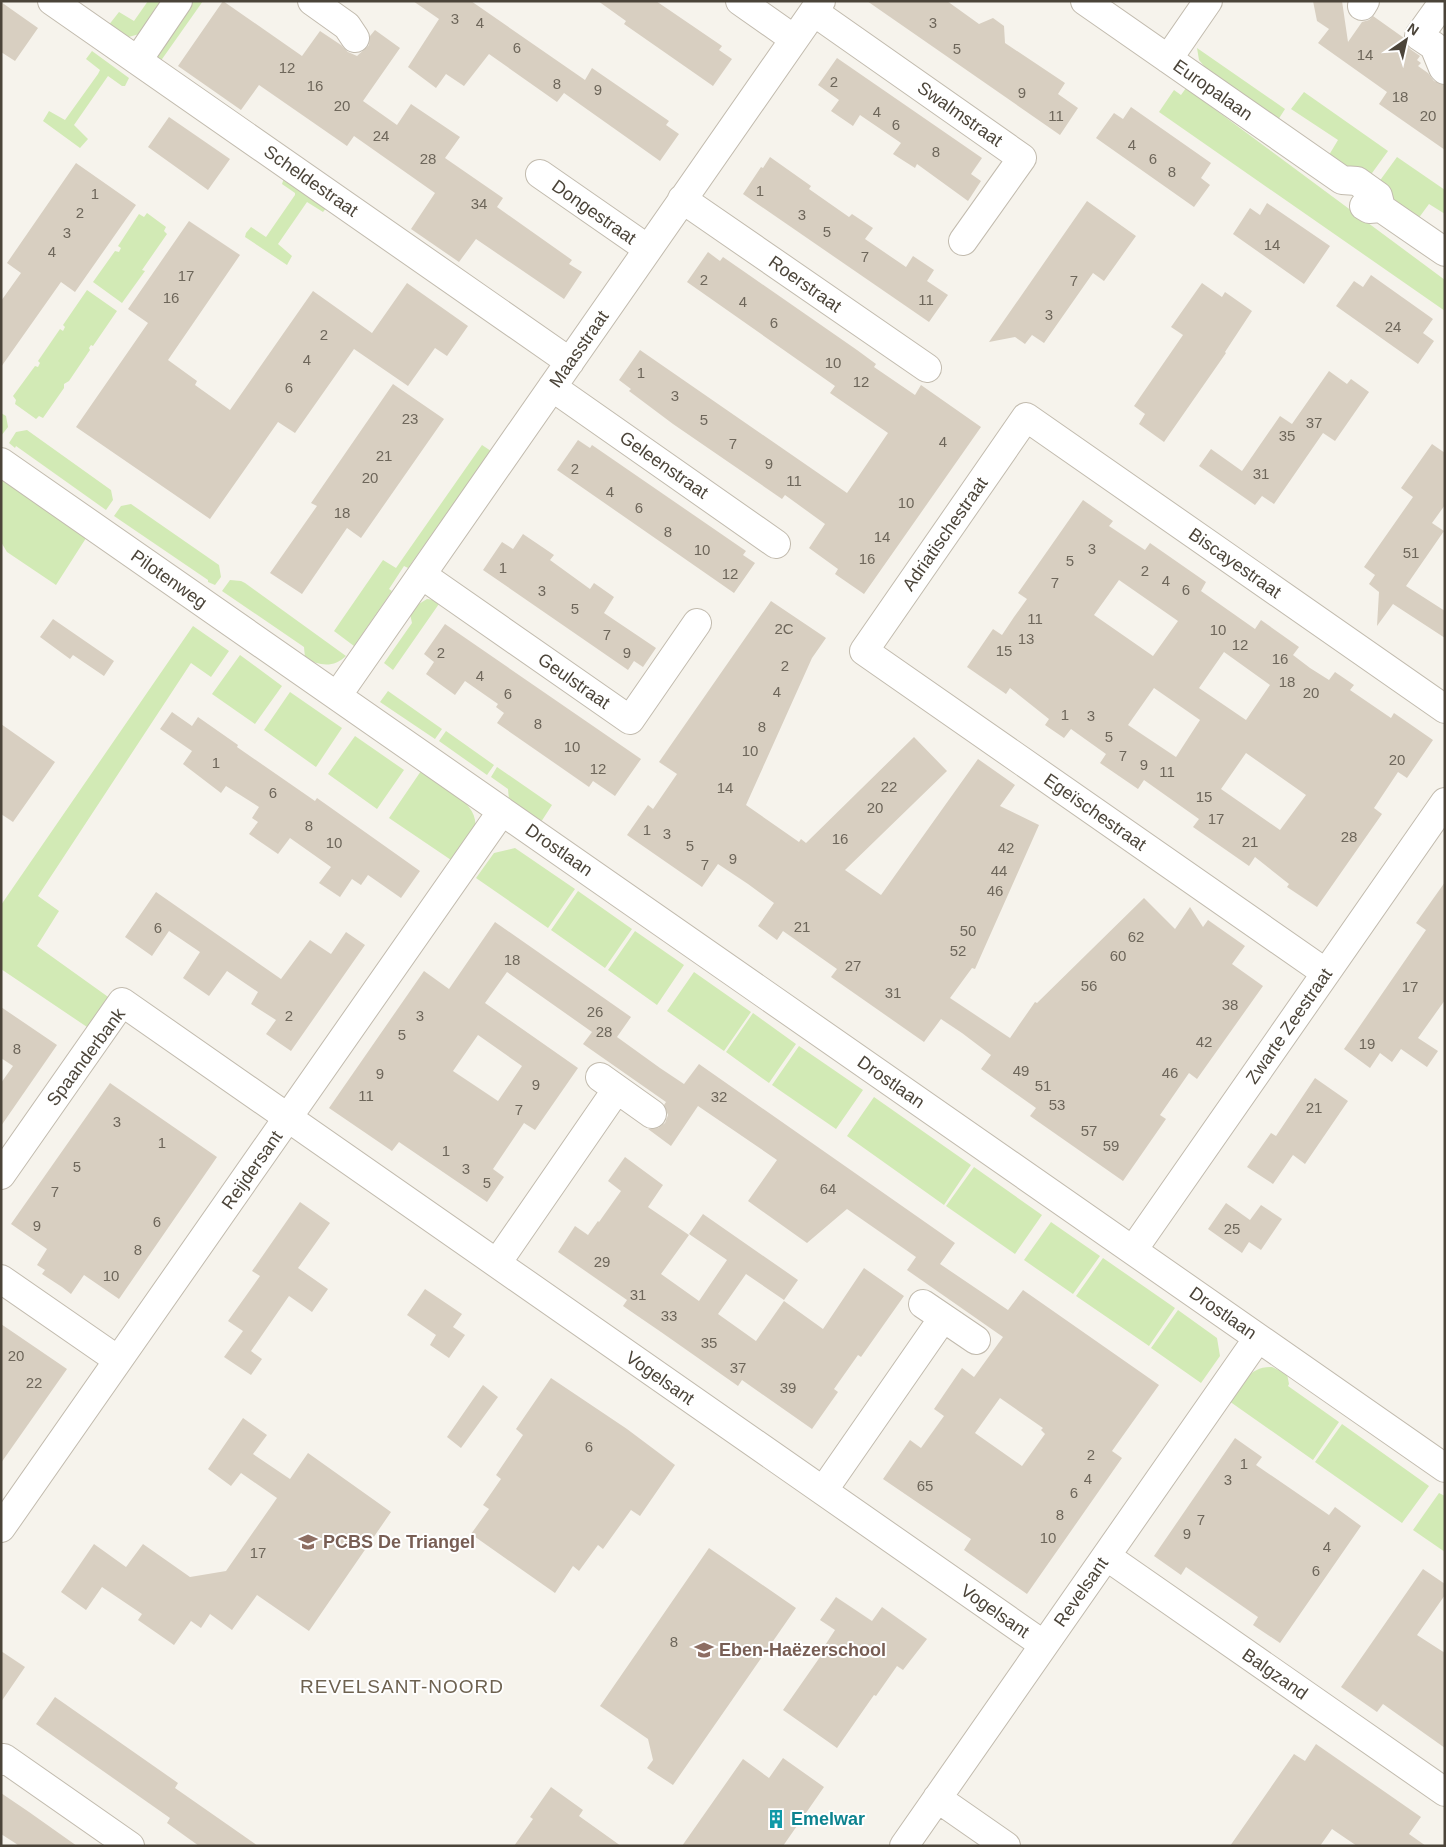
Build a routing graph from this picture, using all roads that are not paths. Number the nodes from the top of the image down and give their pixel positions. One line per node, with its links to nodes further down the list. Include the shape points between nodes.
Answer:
1 (52, 1): 12 (street, Scheldestraat)
2 (178, 1): 12 (street)
3 (312, 1): 9 (street, via 347,26)
4 (740, 1): 10 (street)
5 (1085, 1): 11 (street, Europalaan)
6 (1208, 1): 11 (street)
7 (1444, 1): 13 (street, via 1419,36 1434,46)
8 (817, 6): 10 (street, Maasstraat); 16 (street, Swalmstraat, via 1022,158)
9 (355, 38)
10 (794, 39): 15 (street, Maasstraat)
11 (1168, 59): 18 (street, Europalaan, via 1342,180 1357,181 1378,196 1381,208)
12 (138, 60): 19 (street, Scheldestraat)
13 (1445, 70)
14 (540, 174): 17 (street, Dongestraat)
15 (682, 199): 17 (street, Maasstraat); 20 (street, Roerstraat)
16 (963, 241)
17 (648, 249): 19 (street, Maasstraat)
18 (1445, 252)
19 (570, 362): 21 (street, Maasstraat)
20 (927, 368)
21 (552, 387): 24 (street, Geleenstraat); 25 (street, Maasstraat)
22 (1026, 417): 27 (street, Adriatischestraat); 29 (street, Biscayestraat)
23 (1, 462): 28 (street, Pilotenweg)
24 (776, 544)
25 (422, 575): 26 (street, Geulstraat, via 630,720); 28 (street, Maasstraat)
26 (697, 623)
27 (864, 651): 33 (street, Egeïschestraat)
28 (337, 696): 31 (street, Drostlaan)
29 (1445, 709)
30 (1445, 802): 32 (street, Zwarte Zeestraat)
31 (502, 811): 35 (street, Reijdersant); 37 (street, Drostlaan)
32 (1435, 837): 33 (street, Zwarte Zeestraat)
33 (1326, 972): 37 (street, Zwarte Zeestraat)
34 (652, 1114): 38 (street, via 608,1083)
35 (288, 1118): 36 (street, Spaanderbank, via 122,1002); 38 (street, Vogelsant); 42 (street, Reijdersant)
36 (1, 1175)
37 (1133, 1250): 40 (street, Drostlaan)
38 (497, 1264): 44 (street, Vogelsant)
39 (1, 1279): 42 (street)
40 (1258, 1338): 43 (street, Drostlaan); 46 (street, Revelsant)
41 (976, 1340): 44 (street, via 933,1311)
42 (118, 1360): 45 (street, Reijdersant)
43 (1445, 1468)
44 (823, 1491): 47 (street, Vogelsant)
45 (1, 1528)
46 (1106, 1556): 47 (street, Revelsant); 49 (street, Balgzand)
47 (1044, 1645): 50 (street, Revelsant)
48 (1, 1761): 51 (street, via 4,1758)
49 (1445, 1792)
50 (937, 1798): 52 (street, Revelsant); 53 (street)
51 (130, 1846)
52 (904, 1846)
53 (1006, 1846)

